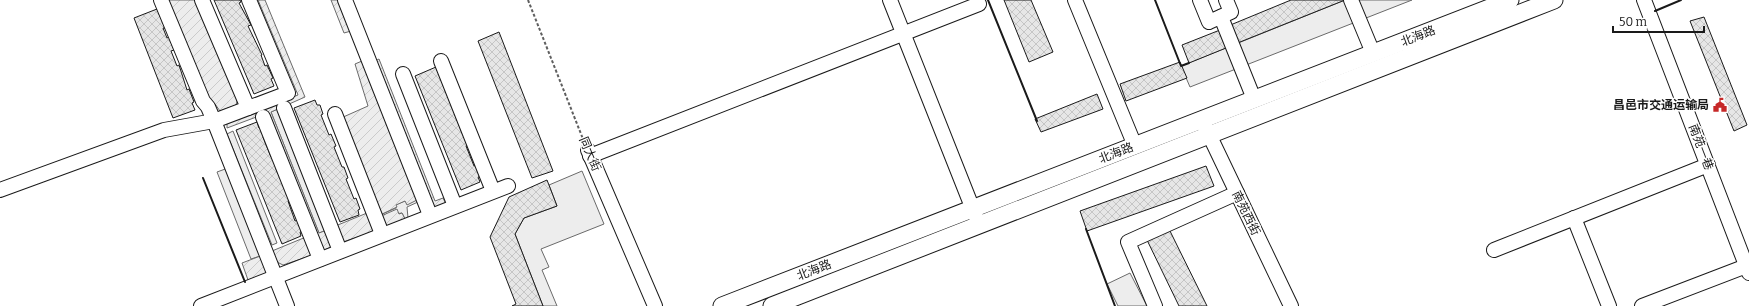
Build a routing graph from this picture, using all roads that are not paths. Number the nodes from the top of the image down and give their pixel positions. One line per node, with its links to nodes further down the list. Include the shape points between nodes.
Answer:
1 (161, 0): 25 (street, via 203,101)
2 (202, 0): 20 (street)
3 (249, 0): 20 (street, via 288,93)
4 (345, 0): 35 (street)
5 (890, 0): 15 (street)
6 (1075, 0): 27 (street)
7 (1200, 0): 14 (street, via 1209,22)
8 (1226, 0): 14 (street, via 1231,12)
9 (1351, 0): 16 (street)
10 (1510, 0): 16 (main road, 北海路)
11 (1554, 0): 26 (main road, 北海路)
12 (1644, 0): 28 (street, 南苑一巷)
13 (979, 4): 15 (street)
14 (1221, 17): 19 (street)
15 (903, 34): 34 (street); 46 (street, 同大街, via 589,153)
16 (1373, 53): 19 (main road, 北海路)
17 (442, 61): 31 (street)
18 (403, 74): 33 (street)
19 (1254, 99): 24 (main road, 北海路)
20 (248, 108): 25 (street)
21 (284, 108): 40 (street)
22 (335, 114): 38 (street)
23 (264, 117): 41 (street)
24 (1202, 119): 26 (street, 南苑西街); 27 (main road, 北海路)
25 (214, 121): 30 (street, via 164,130); 43 (street)
26 (1209, 135): 32 (street, 南苑西街); 37 (main road, 北海路)
27 (1135, 146): 34 (main road, 北海路)
28 (1708, 165): 36 (street); 42 (street, 南苑一巷)
29 (508, 186): 31 (street)
30 (0, 190)
31 (493, 191): 33 (street)
32 (1237, 193): 49 (street, via 1128,242); 50 (street, 南苑西街)
33 (455, 206): 35 (street)
34 (972, 209): 37 (street); 47 (main road, 北海路)
35 (430, 215): 38 (street)
36 (1574, 218): 39 (street); 51 (street)
37 (979, 225): 48 (main road, 北海路)
38 (382, 234): 40 (street)
39 (1494, 250)
40 (340, 251): 41 (street)
41 (320, 259): 43 (street)
42 (1748, 268): 52 (street)
43 (276, 276): 44 (street); 45 (street)
44 (200, 306)
45 (287, 306)
46 (655, 306)
47 (722, 306)
48 (772, 306)
49 (1155, 306)
50 (1291, 306)
51 (1609, 306)
52 (1642, 306)

